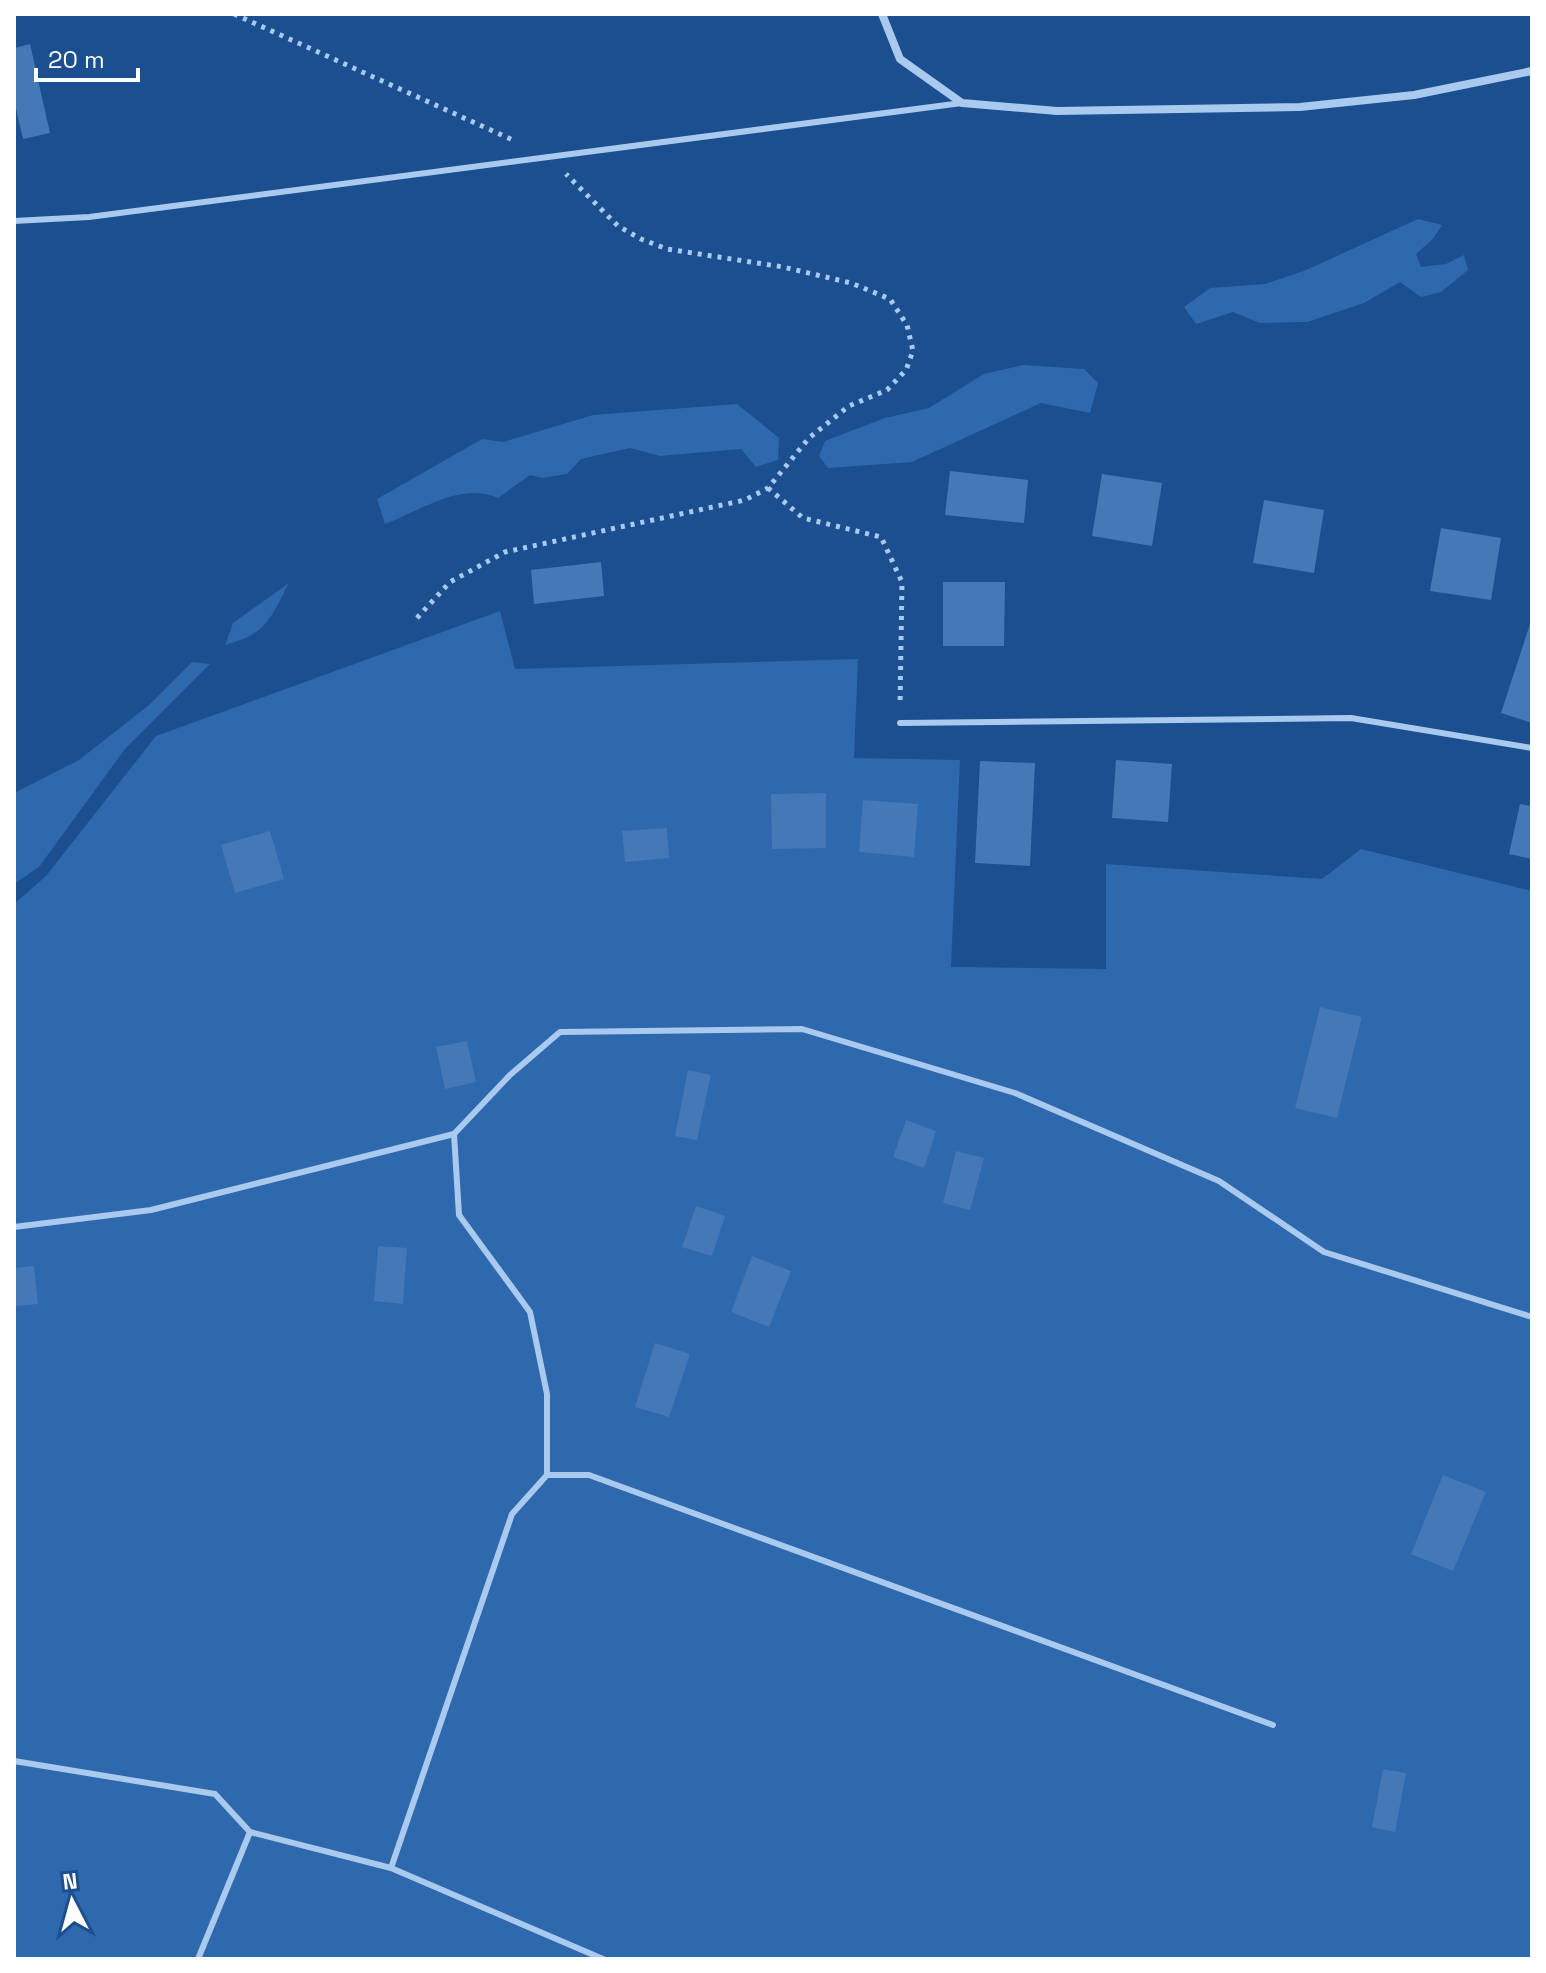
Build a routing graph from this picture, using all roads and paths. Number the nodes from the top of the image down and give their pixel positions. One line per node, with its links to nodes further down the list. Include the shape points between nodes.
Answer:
1 (234, 14): 5 (path)
2 (882, 14): 4 (street, via 900,59)
3 (1532, 71): 4 (street, via 1414,95 1300,107 1057,111)
4 (962, 103): 5 (lane)
5 (550, 157): 6 (lane); 7 (path, via 618,226 641,239 667,249 851,283 890,299 899,312 913,351 906,370 887,390 849,406 809,438)
6 (16, 222)
7 (768, 488): 8 (path, via 745,500 505,552 450,582); 9 (path, via 803,518 881,537 902,582)
8 (417, 618)
9 (900, 723): 10 (lane, via 1351,718)
10 (1532, 748)
11 (454, 1134): 12 (lane, via 151,1210); 13 (lane, via 560,1032 802,1029 1015,1093 1219,1181 1324,1252); 14 (lane, via 459,1215 530,1312 547,1394)
12 (14, 1227)
13 (1532, 1317)
14 (547, 1475): 15 (lane, via 589,1475); 18 (lane, via 512,1514)
15 (1273, 1725)
16 (14, 1761): 17 (lane, via 215,1794)
17 (250, 1832): 18 (lane); 19 (lane)
18 (391, 1868): 20 (lane)
19 (198, 1959)
20 (603, 1959)

